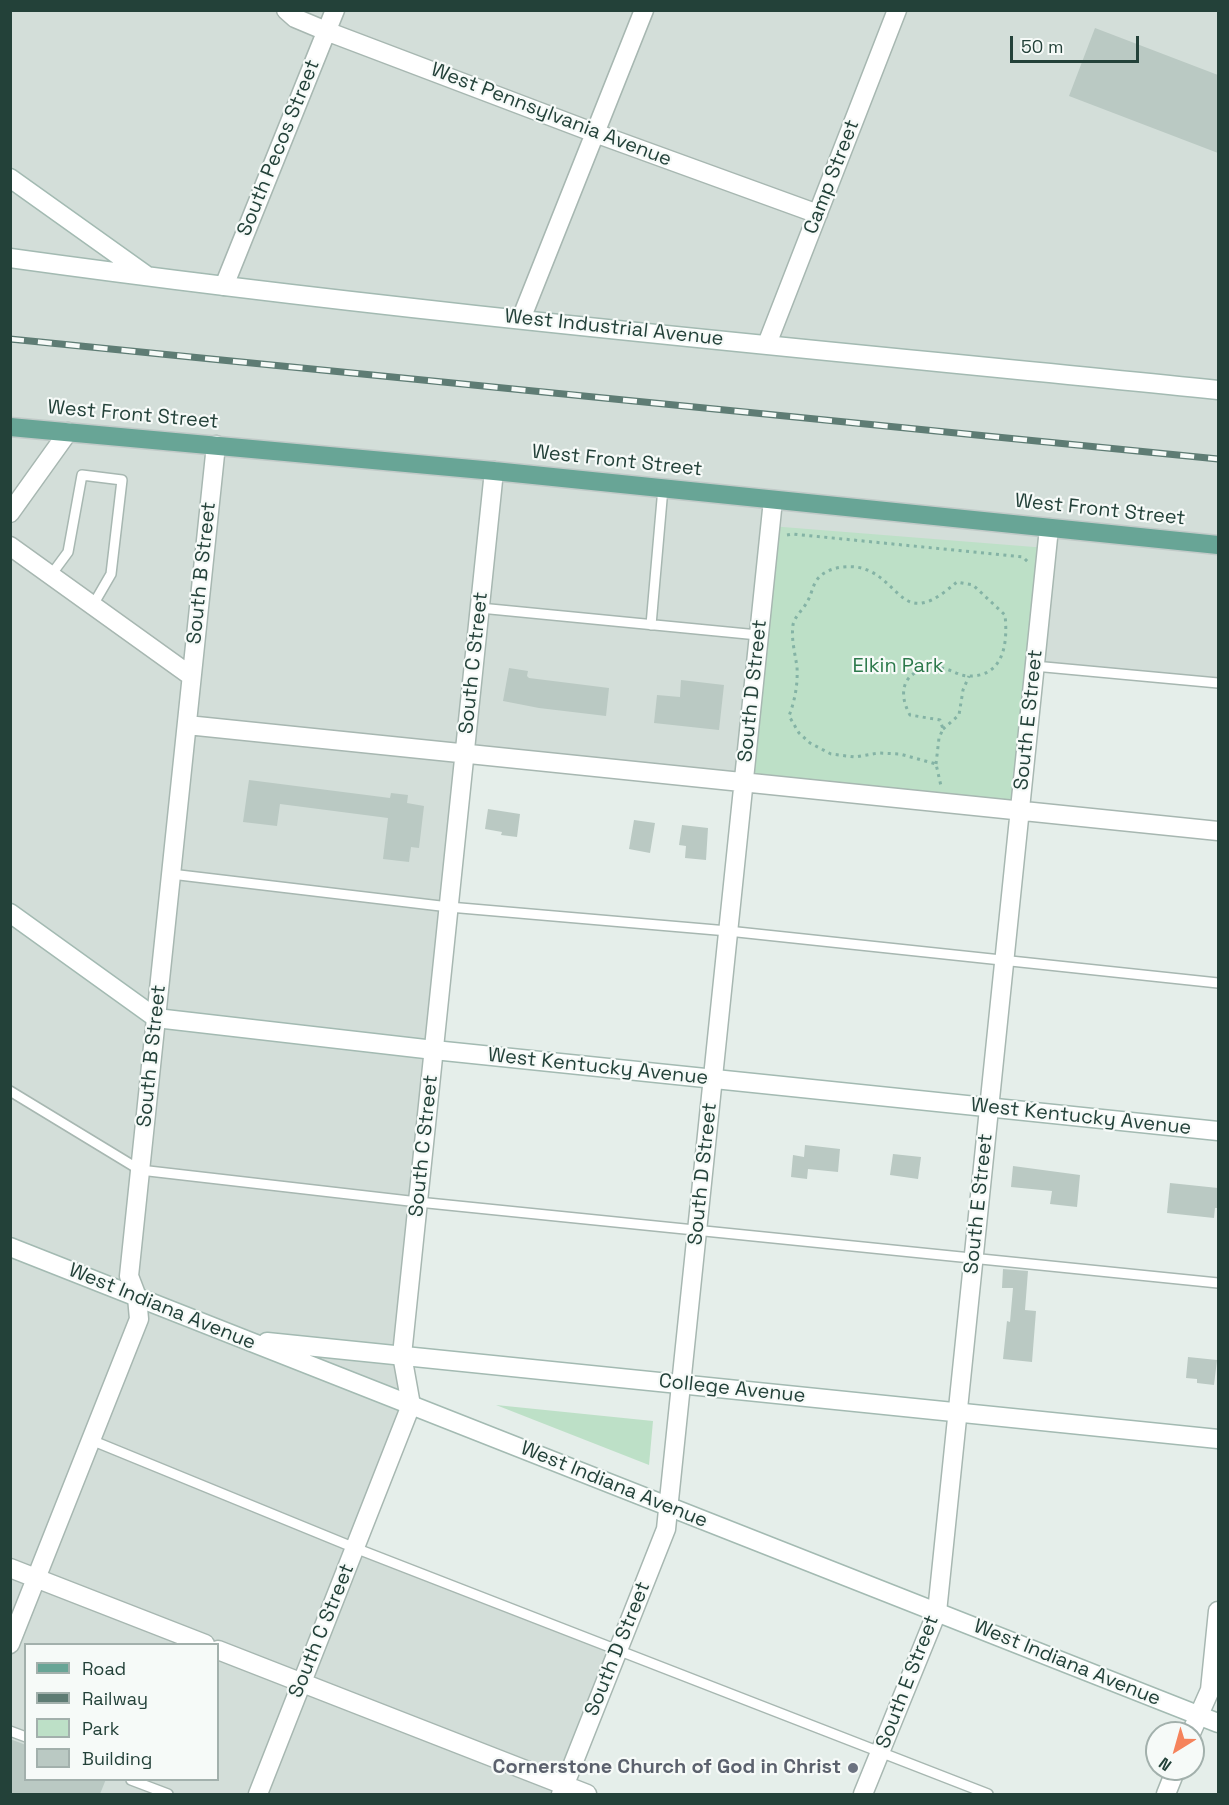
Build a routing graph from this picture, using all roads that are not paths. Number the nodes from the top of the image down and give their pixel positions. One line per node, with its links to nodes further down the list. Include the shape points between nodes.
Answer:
1 (286, 10): 5 (street, West Pennsylvania Avenue)
2 (334, 10): 5 (street, South Pecos Street)
3 (644, 10): 6 (street)
4 (897, 10): 8 (street, Camp Street)
5 (326, 31): 6 (street, West Pennsylvania Avenue); 11 (street, South Pecos Street)
6 (595, 133): 8 (street, West Pennsylvania Avenue); 12 (street)
7 (10, 178): 10 (street)
8 (818, 214): 13 (street, Camp Street)
9 (10, 258): 10 (street, West Industrial Avenue)
10 (149, 278): 11 (street, West Industrial Avenue)
11 (224, 286): 12 (street, West Industrial Avenue)
12 (521, 319): 13 (street, West Industrial Avenue)
13 (767, 344): 14 (street, West Industrial Avenue)
14 (1218, 390)
15 (10, 427): 16 (main road, West Front Street)
16 (68, 432): 17 (main road, West Front Street); 21 (street)
17 (216, 445): 18 (main road, West Front Street); 31 (street, South B Street)
18 (495, 471): 19 (main road, West Front Street); 27 (street, South C Street)
19 (663, 488): 20 (main road, West Front Street); 28 (lane)
20 (773, 500): 22 (main road, West Front Street); 29 (street, South D Street)
21 (10, 513)
22 (1049, 528): 23 (main road, West Front Street); 30 (street, South E Street)
23 (1218, 545)
24 (10, 546): 25 (street)
25 (51, 575): 26 (street); 26 (lane, via 68,552 82,475 122,480 111,574)
26 (93, 605): 31 (street)
27 (480, 608): 28 (lane); 34 (street, South C Street)
28 (651, 625): 29 (lane)
29 (758, 635): 35 (street, South D Street)
30 (1035, 666): 32 (lane); 36 (street, South E Street)
31 (191, 676): 33 (street, South B Street)
32 (1218, 682)
33 (187, 725): 34 (street); 38 (street, South B Street)
34 (465, 754): 35 (street); 39 (street, South C Street)
35 (743, 783): 36 (street, via 940,795); 41 (street, South D Street)
36 (1019, 811): 37 (street); 42 (street, South E Street)
37 (1218, 831)
38 (171, 874): 39 (lane); 44 (street, South B Street)
39 (449, 907): 41 (lane); 45 (street, South C Street)
40 (10, 913): 44 (street, West Kentucky Avenue)
41 (728, 931): 42 (lane); 46 (street, South D Street)
42 (1004, 961): 43 (lane); 48 (street, South E Street)
43 (1218, 983)
44 (156, 1018): 45 (street, West Kentucky Avenue); 50 (street, South B Street)
45 (434, 1050): 46 (street, West Kentucky Avenue); 51 (street, South C Street)
46 (713, 1079): 48 (street, West Kentucky Avenue); 52 (street, South D Street)
47 (10, 1091): 50 (lane)
48 (989, 1107): 49 (street, West Kentucky Avenue); 54 (street, South E Street)
49 (1218, 1131)
50 (140, 1170): 51 (lane); 56 (street, South B Street, via 129,1276)
51 (418, 1202): 52 (lane); 58 (street, South C Street)
52 (697, 1231): 54 (lane); 59 (street, South D Street)
53 (10, 1247): 56 (street, West Indiana Avenue)
54 (973, 1259): 55 (lane); 61 (street, South E Street)
55 (1218, 1283)
56 (137, 1297): 57 (street, West Indiana Avenue); 63 (street, South B Street, via 139,1319)
57 (244, 1340): 58 (street, College Avenue); 60 (street, West Indiana Avenue)
58 (402, 1356): 59 (street, College Avenue); 60 (street, South C Street)
59 (680, 1384): 61 (street, College Avenue); 64 (street, South D Street)
60 (411, 1405): 64 (street, West Indiana Avenue); 65 (street, South C Street)
61 (957, 1412): 62 (street, College Avenue); 69 (street, South E Street)
62 (1218, 1439)
63 (91, 1440): 65 (lane); 67 (street, South B Street)
64 (668, 1506): 69 (street, West Indiana Avenue); 73 (street, South D Street, via 666,1529)
65 (355, 1548): 73 (lane); 74 (street, South C Street)
66 (10, 1568): 67 (street)
67 (36, 1579): 70 (street); 71 (street, South B Street)
68 (1218, 1611): 75 (street, via 1210,1690)
69 (937, 1612): 75 (street, West Indiana Avenue); 78 (street, South E Street)
70 (202, 1643)
71 (10, 1644)
72 (219, 1650): 74 (street)
73 (618, 1651): 78 (lane); 80 (street, South D Street)
74 (302, 1683): 80 (street); 82 (street, South C Street)
75 (1199, 1715): 76 (street); 77 (street, West Indiana Avenue)
76 (1196, 1721)
77 (1218, 1723)
78 (880, 1752): 84 (street, South E Street); 85 (lane)
79 (136, 1781): 81 (lane)
80 (562, 1790): 83 (street)
81 (168, 1794)
82 (258, 1794)
83 (587, 1794)
84 (863, 1794)
85 (988, 1794)

